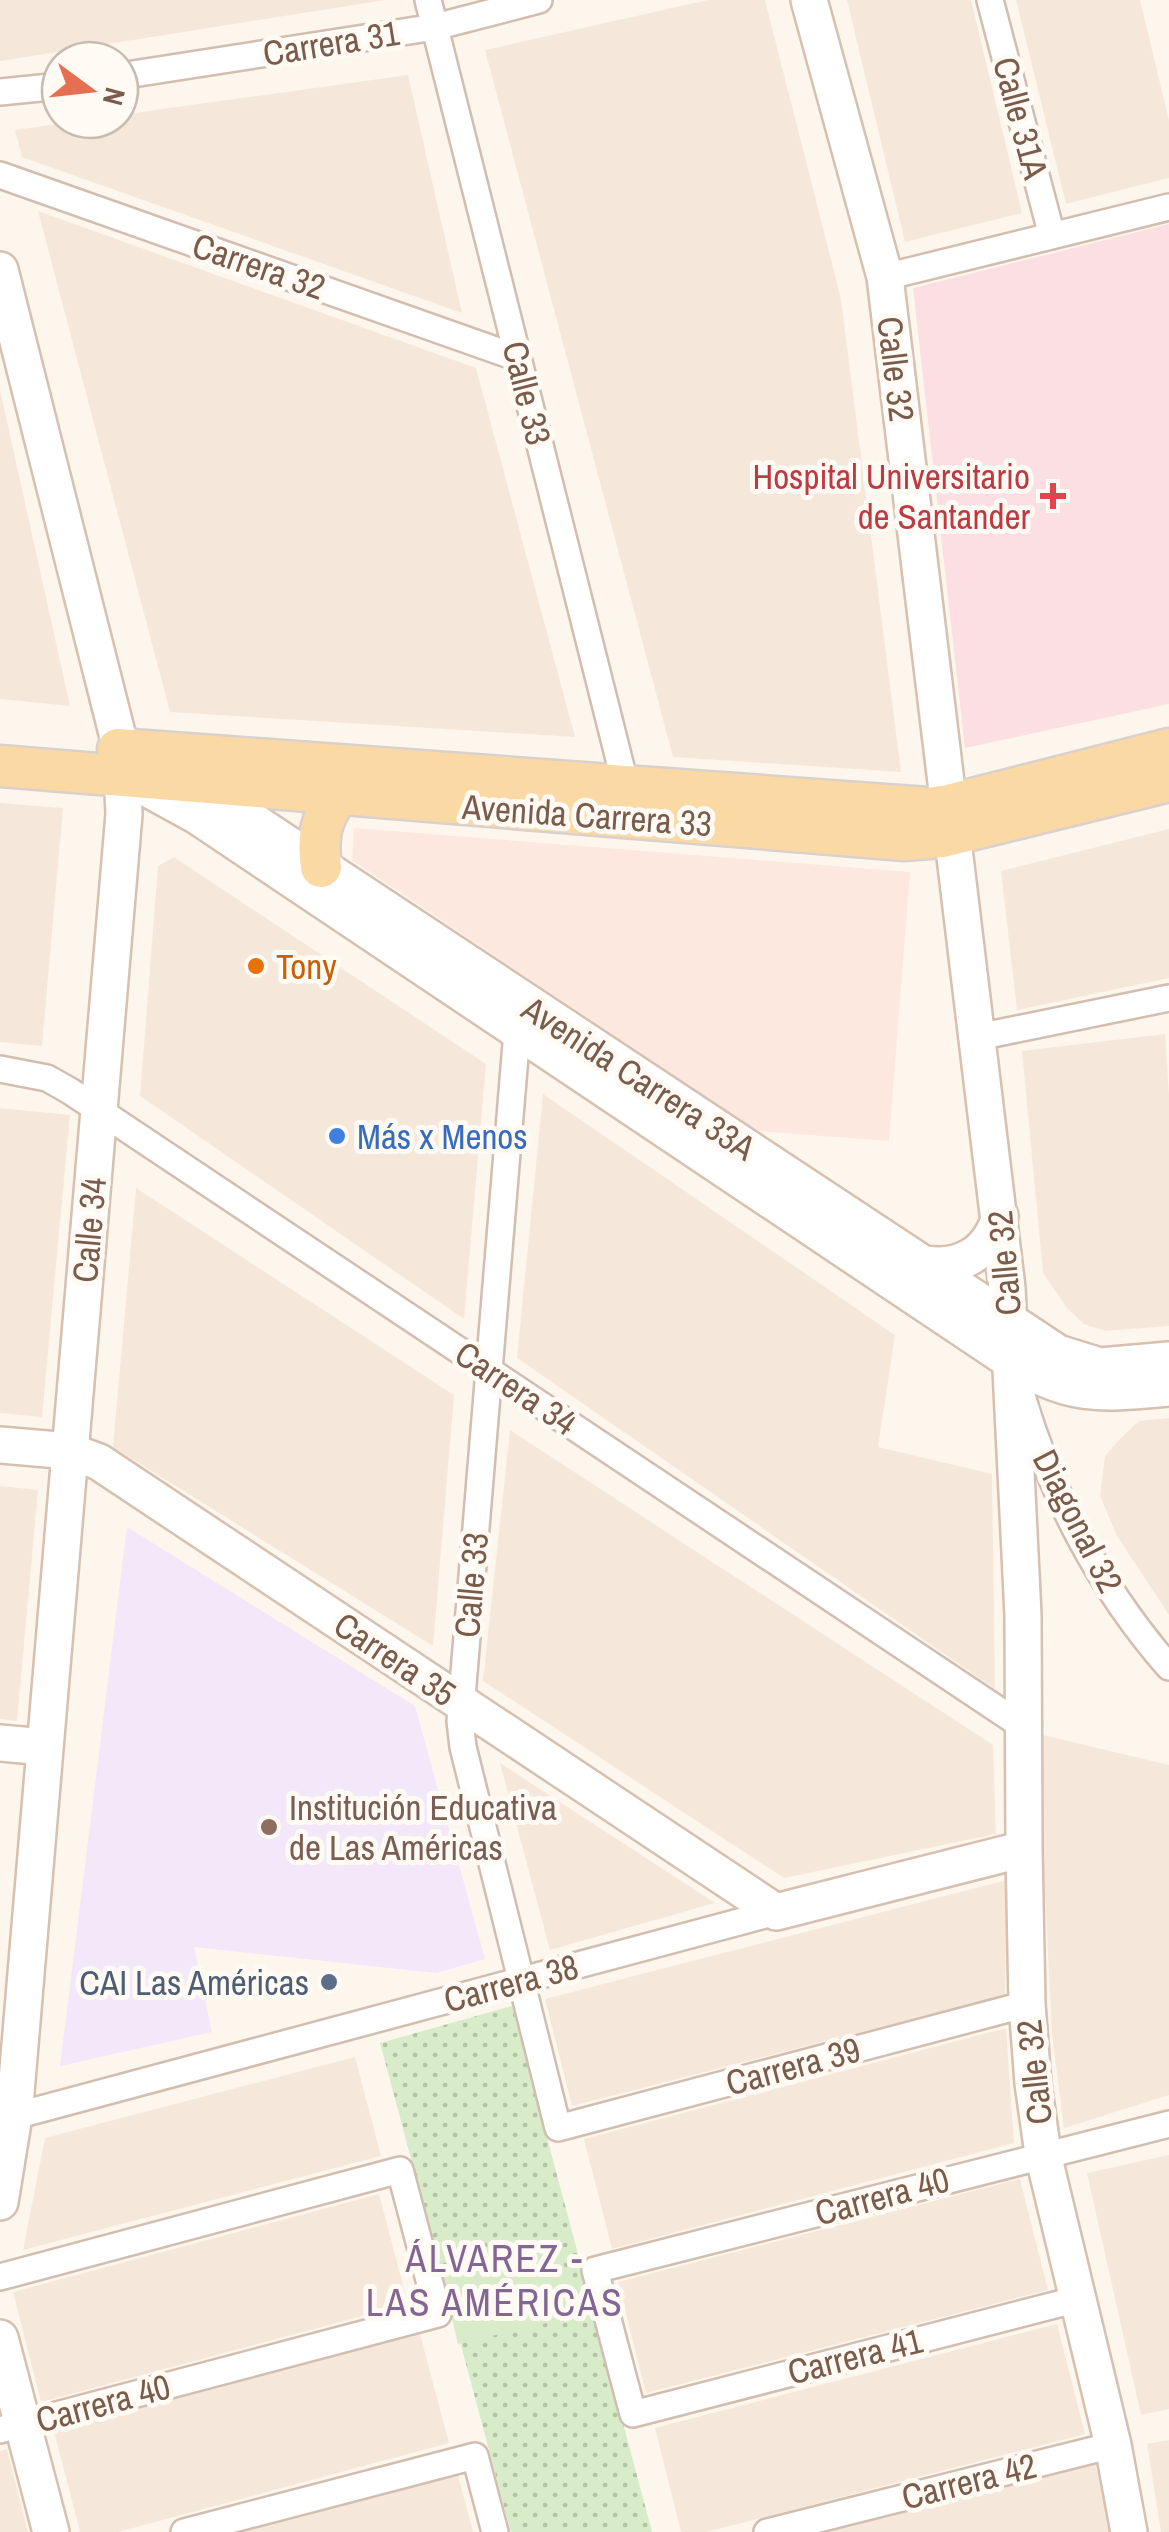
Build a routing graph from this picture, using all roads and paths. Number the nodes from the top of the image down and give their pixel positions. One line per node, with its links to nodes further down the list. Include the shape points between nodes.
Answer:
1 (428, 0): 5 (street, Calle 33)
2 (539, 0): 5 (street, Carrera 31)
3 (809, 0): 13 (street, Calle 32)
4 (990, 0): 11 (street, Calle 31A)
5 (435, 27): 6 (street, Carrera 31); 14 (street, Calle 33)
6 (140, 73)
7 (40, 88): 8 (street)
8 (0, 92)
9 (0, 175): 14 (street, Carrera 32)
10 (1169, 207): 11 (street)
11 (1052, 236): 13 (street)
12 (0, 270): 17 (street, Calle 34)
13 (885, 277): 23 (street, Calle 32)
14 (518, 358): 21 (street, Calle 33)
15 (0, 738): 17 (main road, Avenida Carrera 33)
16 (1169, 749): 23 (main road, Avenida Carrera 33)
17 (123, 763): 18 (main road, Avenida Carrera 33); 20 (main road, Avenida Carrera 33); 21 (main road, Avenida Carrera 33); 26 (street, Avenida Carrera 33A, via 196,816); 29 (street, Calle 34)
18 (0, 766)
19 (1169, 781): 23 (main road, Avenida Carrera 33)
20 (200, 784): 22 (main road, Avenida Carrera 33); 24 (street, Avenida Carrera 33A)
21 (626, 787): 23 (main road, Avenida Carrera 33, via 897,807)
22 (338, 796): 23 (main road, Avenida Carrera 33, via 904,840 930,840); 24 (main road, via 320,830)
23 (951, 820): 27 (street, Calle 32)
24 (320, 867): 26 (street, Avenida Carrera 33A)
25 (1169, 998): 27 (street)
26 (532, 1025): 31 (street, Avenida Carrera 33A); 34 (street, Avenida Carrera 33A); 35 (street, Calle 33)
27 (978, 1037): 30 (street, Calle 32)
28 (0, 1069): 29 (street, Carrera 34, via 47,1078)
29 (99, 1110): 35 (street, Carrera 34); 38 (street, Calle 34)
30 (1000, 1216): 31 (street, via 990,1240 971,1257 949,1265); 32 (street, Calle 32)
31 (920, 1263): 32 (street, Avenida Carrera 33A)
32 (1009, 1322): 33 (street, Avenida Carrera 33A, via 1085,1363); 34 (street, Calle 32)
33 (1169, 1360)
34 (1012, 1362): 36 (street, Avenida Carrera 33A, via 1078,1391); 39 (street, Diagonal 32, via 1059,1498 1126,1611); 41 (street, Calle 32)
35 (489, 1370): 40 (street, Calle 33); 41 (street, Carrera 34)
36 (1169, 1388)
37 (0, 1445): 38 (street, Carrera 35)
38 (70, 1451): 40 (street, Carrera 35, via 114,1471); 43 (street, Calle 34)
39 (1169, 1667)
40 (461, 1702): 45 (street, Carrera 35); 46 (street, Calle 33, via 463,1747)
41 (1024, 1726): 44 (street, Calle 32)
42 (0, 1743): 43 (street)
43 (44, 1747): 48 (street, Calle 34)
44 (1024, 1849): 45 (street, Carrera 38); 47 (street, Calle 32)
45 (776, 1912): 46 (street, Carrera 38)
46 (520, 1980): 48 (street, Carrera 38); 50 (street, Calle 33)
47 (1027, 2004): 50 (street, Carrera 39); 51 (street, Calle 32)
48 (7, 2118): 52 (street, Calle 34)
49 (1169, 2124): 51 (street, Carrera 40)
50 (558, 2128)
51 (1043, 2154): 54 (street, Calle 32); 56 (street, Carrera 40, via 595,2270)
52 (0, 2202)
53 (0, 2277): 57 (street, Carrera 40, via 400,2170 438,2314)
54 (1078, 2299): 56 (street, Carrera 41); 58 (street, Calle 32)
55 (0, 2338): 57 (street)
56 (633, 2414)
57 (11, 2427): 59 (street)
58 (1113, 2445): 62 (street, Carrera 42); 63 (street, Calle 32)
59 (51, 2532)
60 (184, 2532): 61 (street, via 475,2456)
61 (495, 2532)
62 (767, 2532)
63 (1129, 2532)

